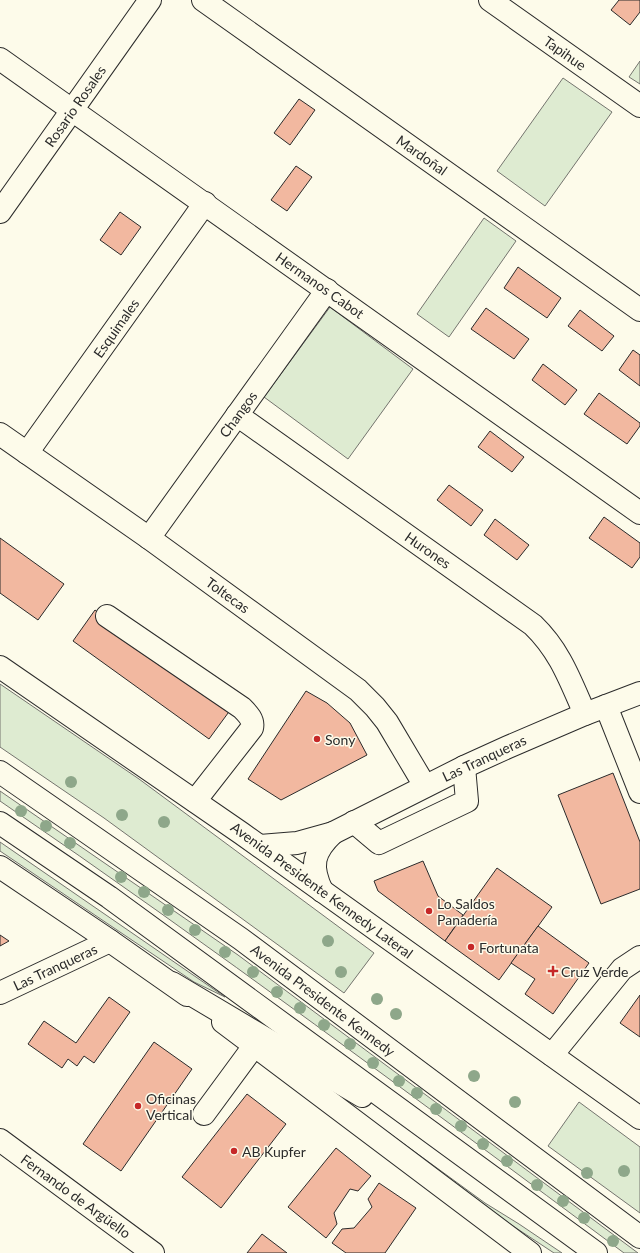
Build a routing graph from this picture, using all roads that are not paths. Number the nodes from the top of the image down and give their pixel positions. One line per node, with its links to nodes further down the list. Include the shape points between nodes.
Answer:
1 (150, 0): 6 (main road, Rosario Rosales)
2 (203, 0): 10 (main road, Mardoñal)
3 (490, 0): 5 (main road, Tapihue)
4 (0, 59): 6 (main road, Hermanos Cabot)
5 (640, 106)
6 (72, 110): 7 (main road, Hermanos Cabot); 8 (main road, Rosario Rosales)
7 (205, 203): 9 (main road, Hermanos Cabot); 13 (main road, Esquimales)
8 (0, 212)
9 (327, 290): 11 (main road, Changos); 14 (main road, Hermanos Cabot)
10 (640, 310)
11 (237, 415): 15 (main road, Changos); 20 (main road, Hurones, via 533,625 558,655)
12 (0, 434): 13 (main road, Toltecas)
13 (27, 453): 15 (main road, Toltecas)
14 (640, 513)
15 (149, 538): 23 (main road, Toltecas, via 358,690 387,722)
16 (106, 616): 25 (main road, via 242,708 251,719 252,728)
17 (0, 667): 25 (main road, Avenida Presidente Kennedy Lateral)
18 (640, 693): 19 (main road, Las Tranqueras)
19 (606, 706): 20 (main road, Las Tranqueras); 24 (main road)
20 (585, 714): 21 (main road, Las Tranqueras)
21 (464, 767): 23 (main road, Las Tranqueras); 26 (main road, via 467,801 379,843)
22 (0, 772): 42 (main road, Avenida Presidente Kennedy, via 241,939)
23 (425, 786): 26 (main road, Las Tranqueras)
24 (640, 792)
25 (195, 801): 29 (main road, Avenida Presidente Kennedy Lateral)
26 (354, 822): 28 (main road, Las Tranqueras)
27 (0, 823): 41 (main road, via 109,897)
28 (333, 833): 29 (main road, Las Tranqueras, via 297,843); 31 (main road, Las Tranqueras, via 320,846 314,864)
29 (260, 846): 31 (main road, Avenida Presidente Kennedy Lateral)
30 (0, 867): 32 (main road)
31 (322, 891): 37 (main road, Avenida Presidente Kennedy Lateral)
32 (110, 941): 34 (main road); 35 (main road, Las Tranqueras)
33 (640, 957): 37 (main road, via 622,969)
34 (172, 983): 36 (main road); 41 (main road)
35 (0, 993)
36 (254, 1046): 38 (main road); 44 (main road)
37 (552, 1056): 39 (main road, Avenida Presidente Kennedy Lateral)
38 (204, 1114)
39 (640, 1118)
40 (0, 1140): 43 (main road, Fernando de Argüello)
41 (450, 1146): 45 (main road)
42 (640, 1237)
43 (153, 1253)
44 (530, 1253)
45 (596, 1253)

